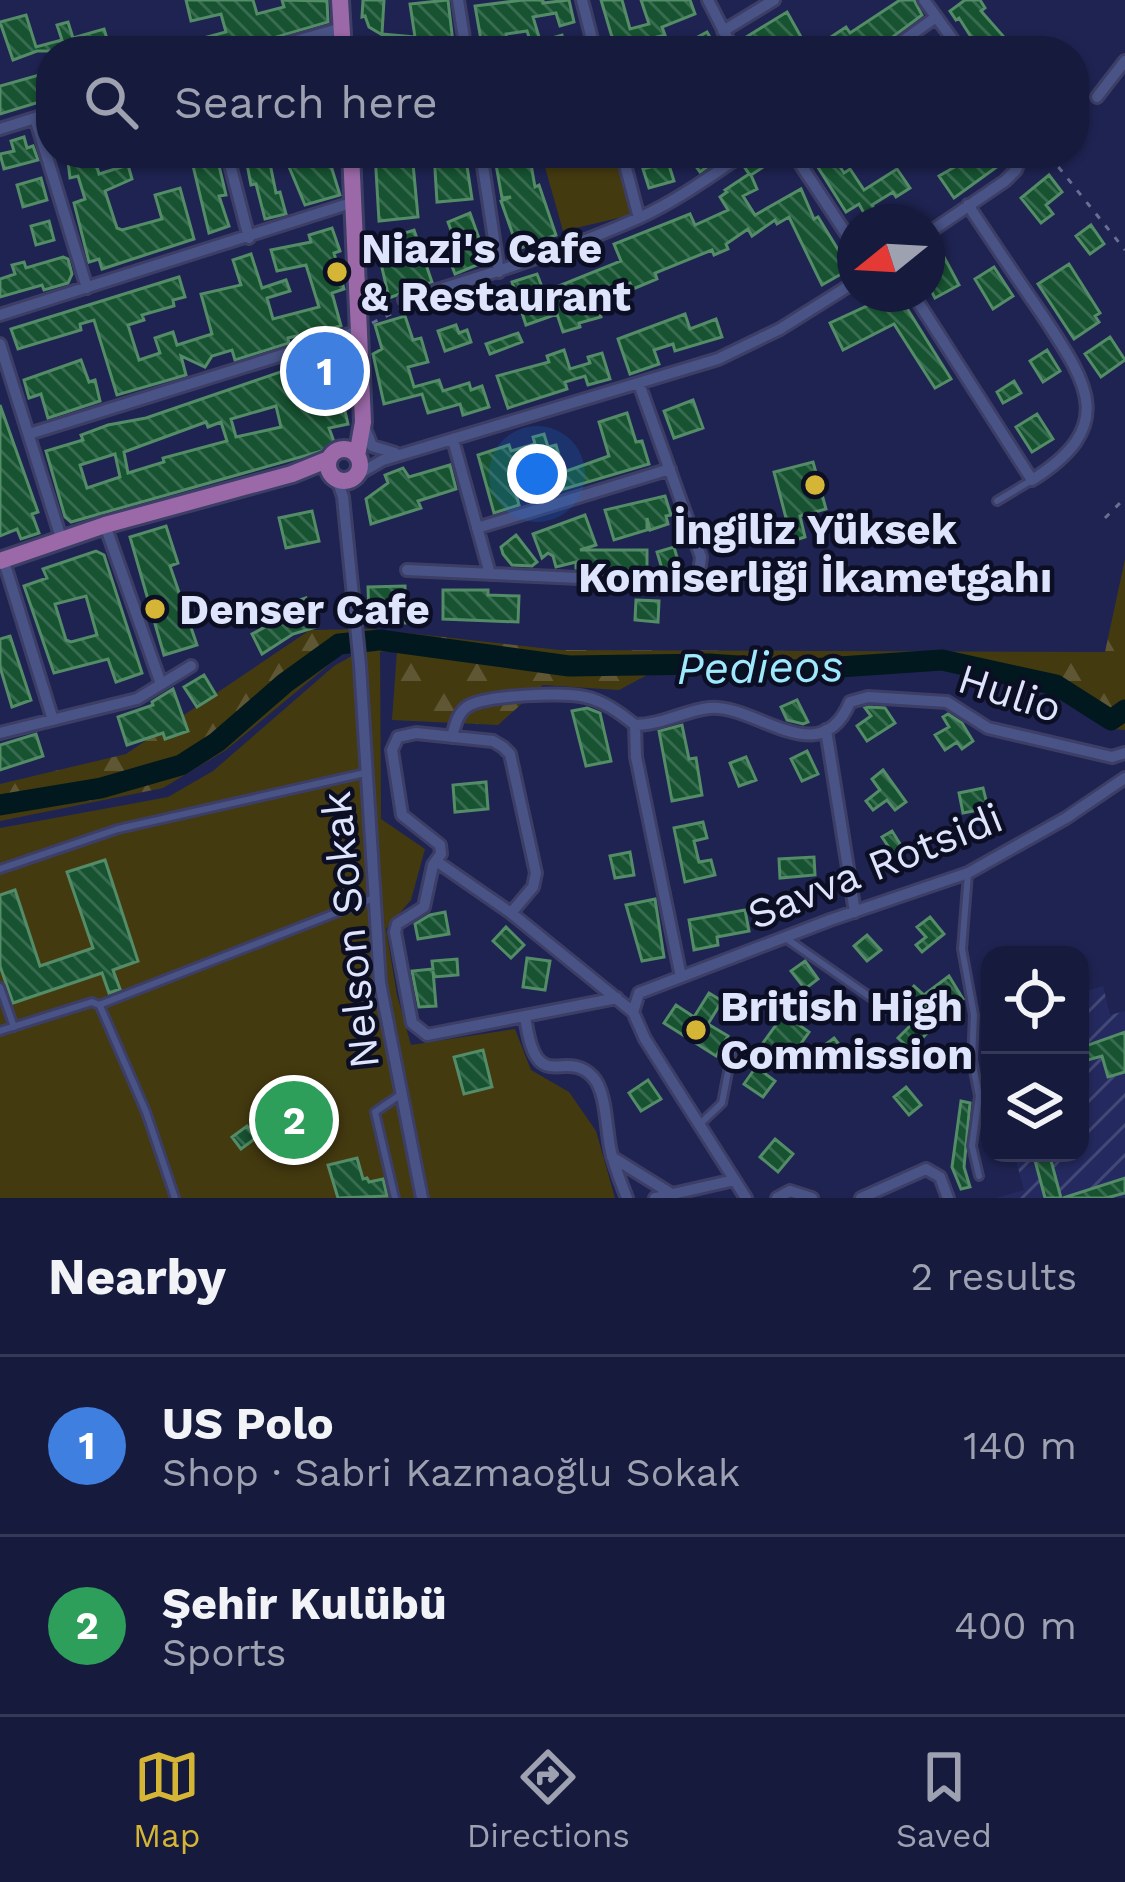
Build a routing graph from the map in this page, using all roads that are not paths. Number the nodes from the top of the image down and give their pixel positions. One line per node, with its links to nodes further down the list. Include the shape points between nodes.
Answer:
1 (340, 0): 8 (main road)
2 (458, 0): 12 (street)
3 (582, 0): 13 (street)
4 (708, 0): 9 (street)
5 (774, 0): 9 (street)
6 (924, 0): 7 (street)
7 (936, 17): 15 (street); 16 (street)
8 (342, 28): 10 (street); 11 (main road)
9 (723, 31): 14 (street)
10 (313, 36)
11 (343, 36)
12 (464, 36)
13 (592, 36)
14 (726, 36)
15 (910, 36)
16 (950, 36)
17 (1125, 61): 18 (street)
18 (1096, 97)
19 (35, 118): 20 (street); 21 (street)
20 (36, 121)
21 (0, 129)
22 (50, 168): 37 (street)
23 (231, 168): 35 (street)
24 (352, 168): 30 (main road)
25 (483, 168): 36 (street)
26 (626, 168): 32 (street)
27 (721, 168): 32 (street)
28 (803, 168): 33 (street)
29 (1015, 168): 31 (street)
30 (354, 202): 35 (street); 42 (main road)
31 (968, 205): 34 (street); 52 (street, via 1087,394 1075,445)
32 (640, 218): 36 (street)
33 (837, 220)
34 (945, 221)
35 (249, 238): 37 (street)
36 (499, 272): 39 (street)
37 (87, 288): 41 (street)
38 (837, 293): 44 (street, via 755,342)
39 (407, 299)
40 (924, 312): 52 (street)
41 (0, 315)
42 (359, 329): 45 (main road); 47 (street)
43 (0, 344): 47 (street)
44 (640, 385): 48 (street); 50 (street)
45 (359, 392): 46 (main road); 51 (main road)
46 (363, 420): 49 (street, via 370,443); 51 (main road)
47 (28, 434): 56 (street)
48 (454, 440): 49 (street); 55 (street)
49 (401, 453): 51 (street)
50 (670, 469): 55 (street); 59 (street, via 701,557 698,580)
51 (345, 470): 54 (main road, via 292,474); 68 (street, Nelson Sokak)
52 (1032, 481): 53 (lane)
53 (997, 501)
54 (105, 525): 56 (main road); 61 (street)
55 (477, 528): 59 (street)
56 (62, 542): 57 (main road)
57 (2, 566): 62 (street)
58 (407, 570): 59 (street)
59 (490, 574)
60 (191, 666): 61 (street)
61 (161, 684): 62 (street, via 137,699)
62 (52, 720): 65 (street)
63 (635, 725): 64 (street, via 708,708 732,709 785,734); 66 (street, via 583,696 494,699 470,705); 77 (street)
64 (826, 730): 67 (street, Hulio, via 850,702 946,702 1017,737); 74 (street)
65 (0, 733)
66 (452, 737): 70 (street, via 416,733 398,737 392,750 401,815 440,845); 75 (street, via 493,741 510,754 536,873)
67 (1125, 753)
68 (365, 772): 71 (lane, via 118,829); 73 (street, Nelson Sokak)
69 (1125, 778): 72 (street, Savva Rotsidi)
70 (436, 861): 75 (street); 83 (street, via 424,907 395,932 412,1022 427,1035)
71 (0, 869)
72 (968, 873): 74 (street, Savva Rotsidi); 90 (lane, via 962,949 974,1015 979,1096 972,1146)
73 (374, 898): 80 (lane); 87 (street, Nelson Sokak, via 380,983)
74 (855, 912): 76 (street, Savva Rotsidi)
75 (511, 913): 79 (street)
76 (787, 938): 77 (street, Savva Rotsidi); 82 (lane)
77 (681, 977): 81 (street, Savva Rotsidi, via 639,993)
78 (0, 987): 84 (lane)
79 (617, 998): 81 (street); 83 (street)
80 (99, 1005): 84 (lane); 93 (lane)
81 (633, 1012): 88 (street)
82 (896, 1015)
83 (526, 1016): 89 (street, via 533,1056 598,1082)
84 (14, 1027): 85 (lane)
85 (0, 1031)
86 (733, 1046): 88 (lane, via 722,1103)
87 (403, 1093): 94 (lane, via 375,1112); 95 (street, Nelson Sokak)
88 (698, 1125): 91 (street)
89 (612, 1157): 92 (street); 96 (street)
90 (979, 1176)
91 (734, 1180): 92 (street); 98 (street)
92 (672, 1193): 97 (street)
93 (175, 1198)
94 (395, 1198)
95 (422, 1198)
96 (627, 1198)
97 (655, 1198)
98 (746, 1198)
99 (777, 1198): 100 (street)
100 (812, 1198)
101 (861, 1198): 102 (street, via 926,1169 940,1177)
102 (948, 1198)

